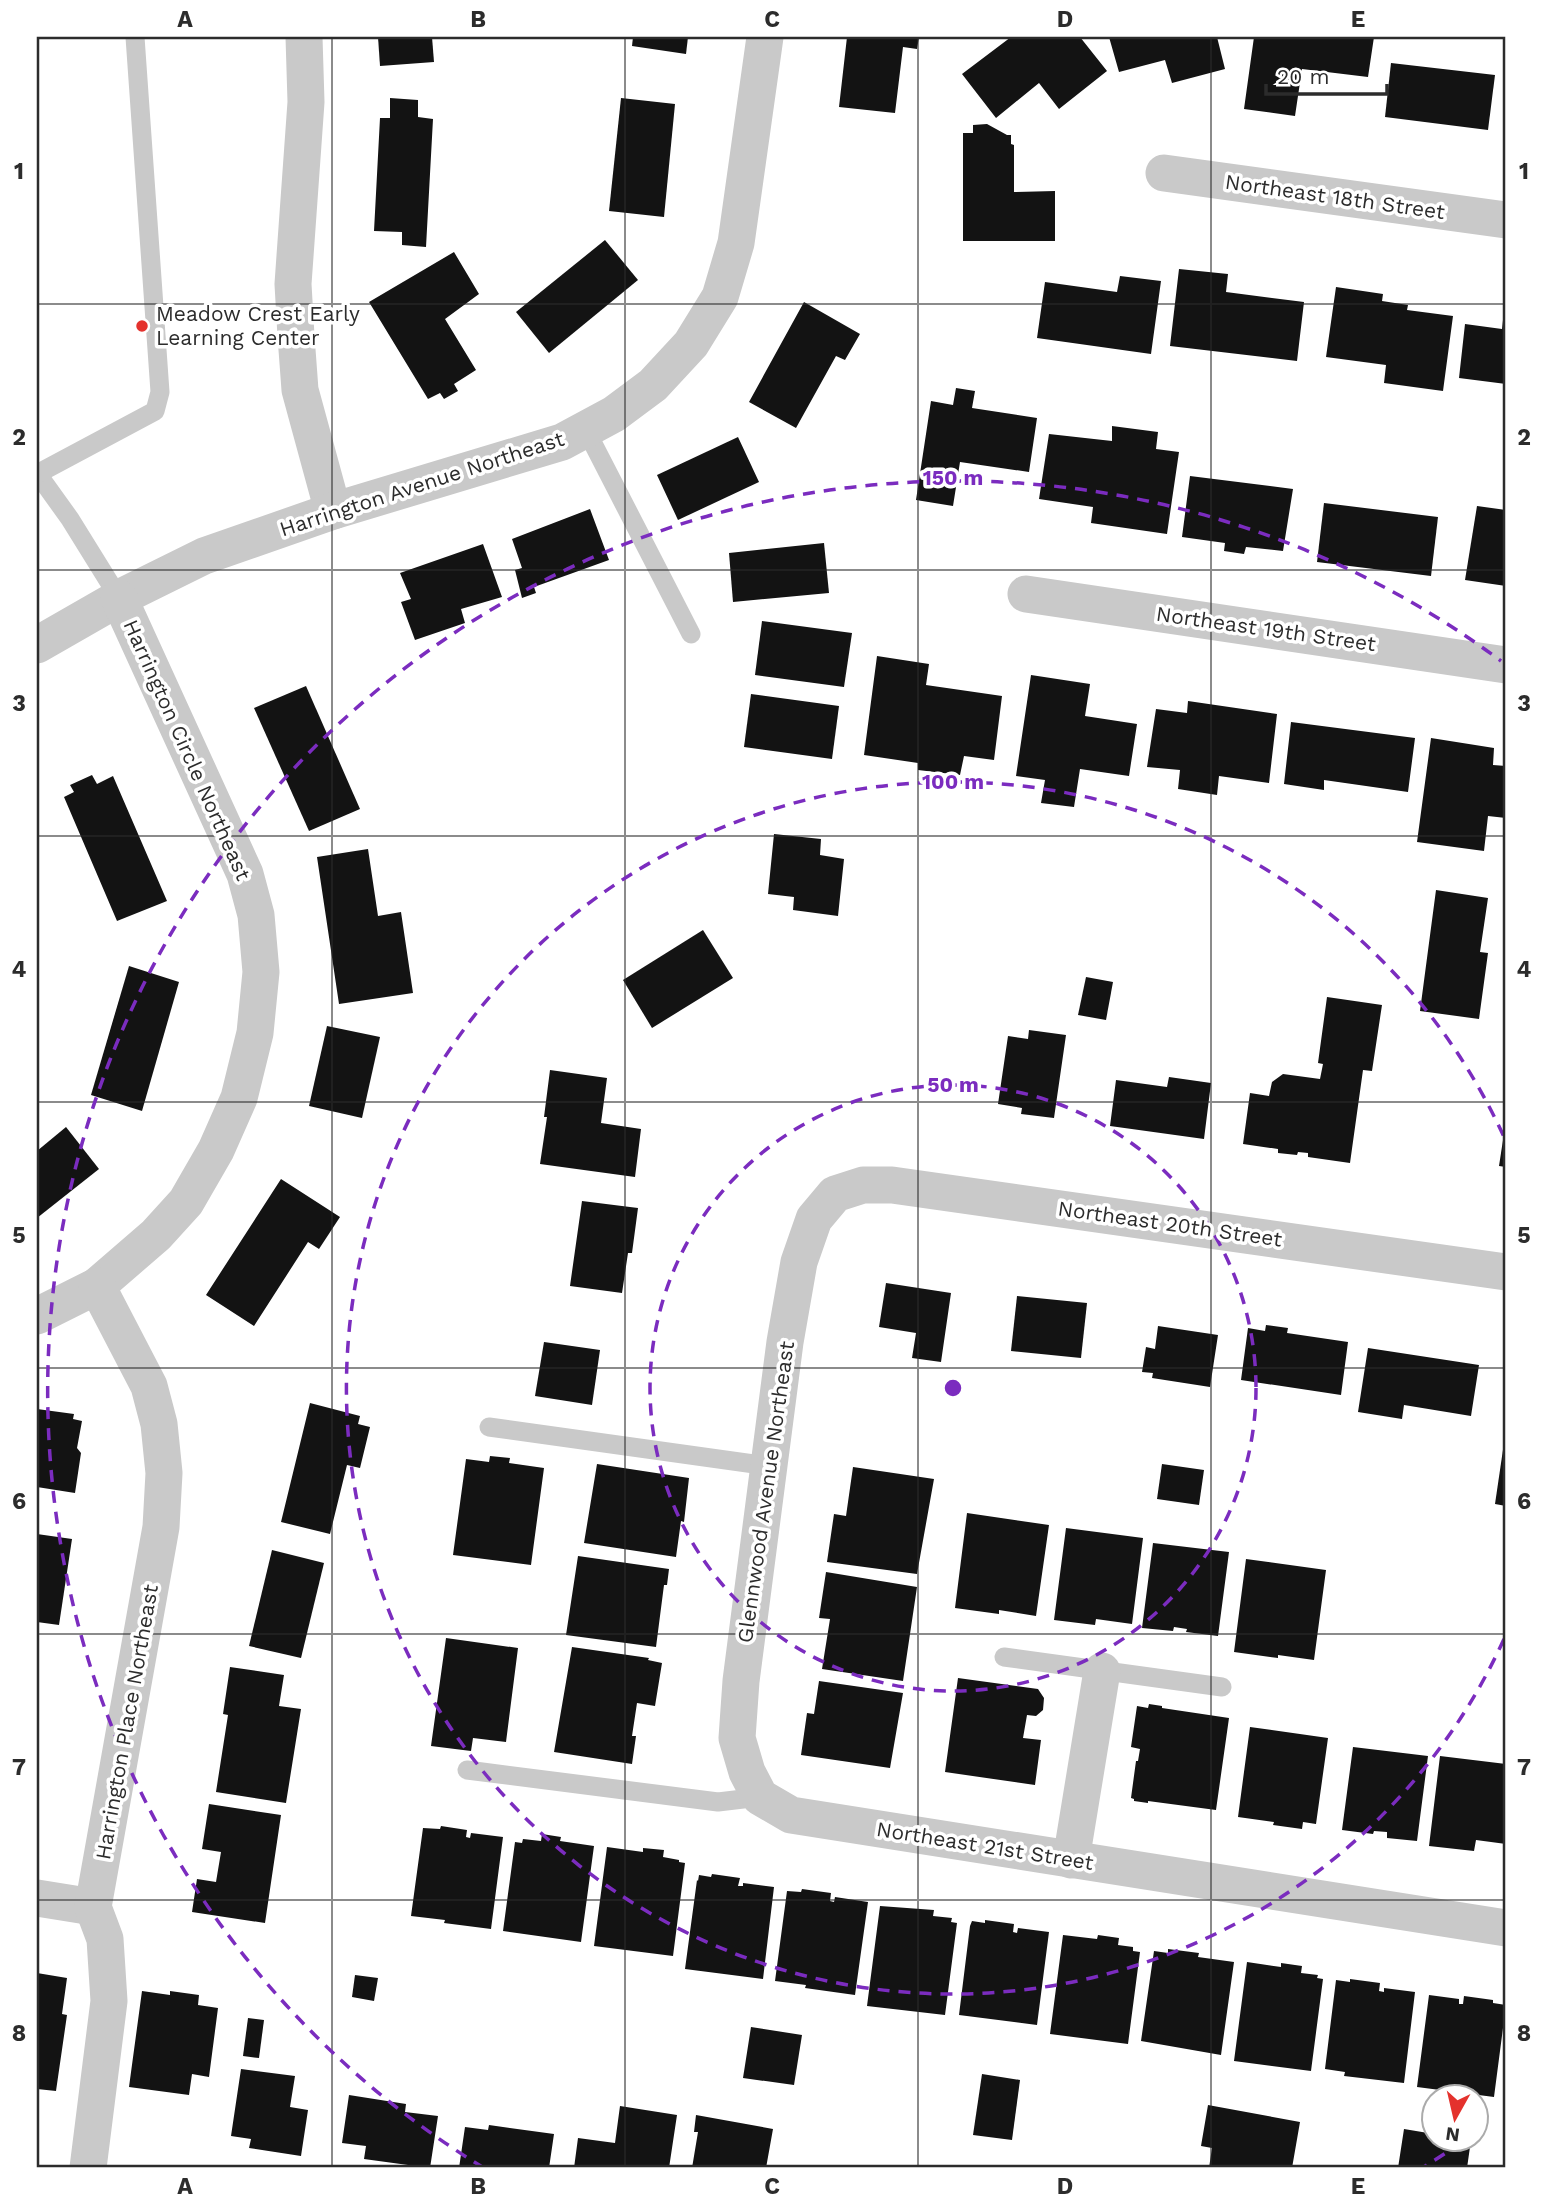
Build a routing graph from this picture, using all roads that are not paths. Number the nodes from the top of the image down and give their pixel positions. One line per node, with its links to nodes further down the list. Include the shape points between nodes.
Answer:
1 (135, 37): 7 (lane, via 160,392 155,411)
2 (304, 37): 8 (street, via 306,102 293,284 296,336 300,390)
3 (765, 37): 6 (street, Harrington Avenue Northeast, via 736,243 720,297 691,344 653,385)
4 (1164, 173): 5 (street, Northeast 18th Street)
5 (1506, 220)
6 (586, 430): 8 (street, Harrington Avenue Northeast, via 562,442); 11 (lane)
7 (37, 473): 10 (lane)
8 (333, 511): 10 (street, Harrington Avenue Northeast, via 204,556)
9 (1026, 594): 13 (street, Northeast 19th Street)
10 (119, 598): 12 (street, Harrington Avenue Northeast); 16 (street, Harrington Circle Northeast, via 245,874 256,915 261,972 255,1033 239,1098 216,1150 186,1202)
11 (691, 634)
12 (37, 645)
13 (1506, 664)
14 (835, 1194): 15 (street, Northeast 20th Street, via 863,1185 892,1185); 19 (street, Glennwood Avenue Northeast, via 814,1219 799,1262)
15 (1506, 1272)
16 (97, 1286): 17 (street, Harrington Circle Northeast); 27 (street, Harrington Place Northeast, via 149,1386 164,1473 161,1527)
17 (37, 1315)
18 (489, 1427): 19 (lane)
19 (769, 1466): 24 (street, Glennwood Avenue Northeast, via 737,1738)
20 (1004, 1657): 21 (lane)
21 (1102, 1671): 22 (lane); 25 (street)
22 (1222, 1687)
23 (467, 1770): 24 (lane, via 718,1802)
24 (760, 1797): 25 (street, Northeast 21st Street, via 791,1815)
25 (1071, 1860): 28 (street, Northeast 21st Street)
26 (37, 1898): 27 (street)
27 (93, 1907): 29 (street, via 105,1939 109,2001)
28 (1506, 1928)
29 (88, 2168)

